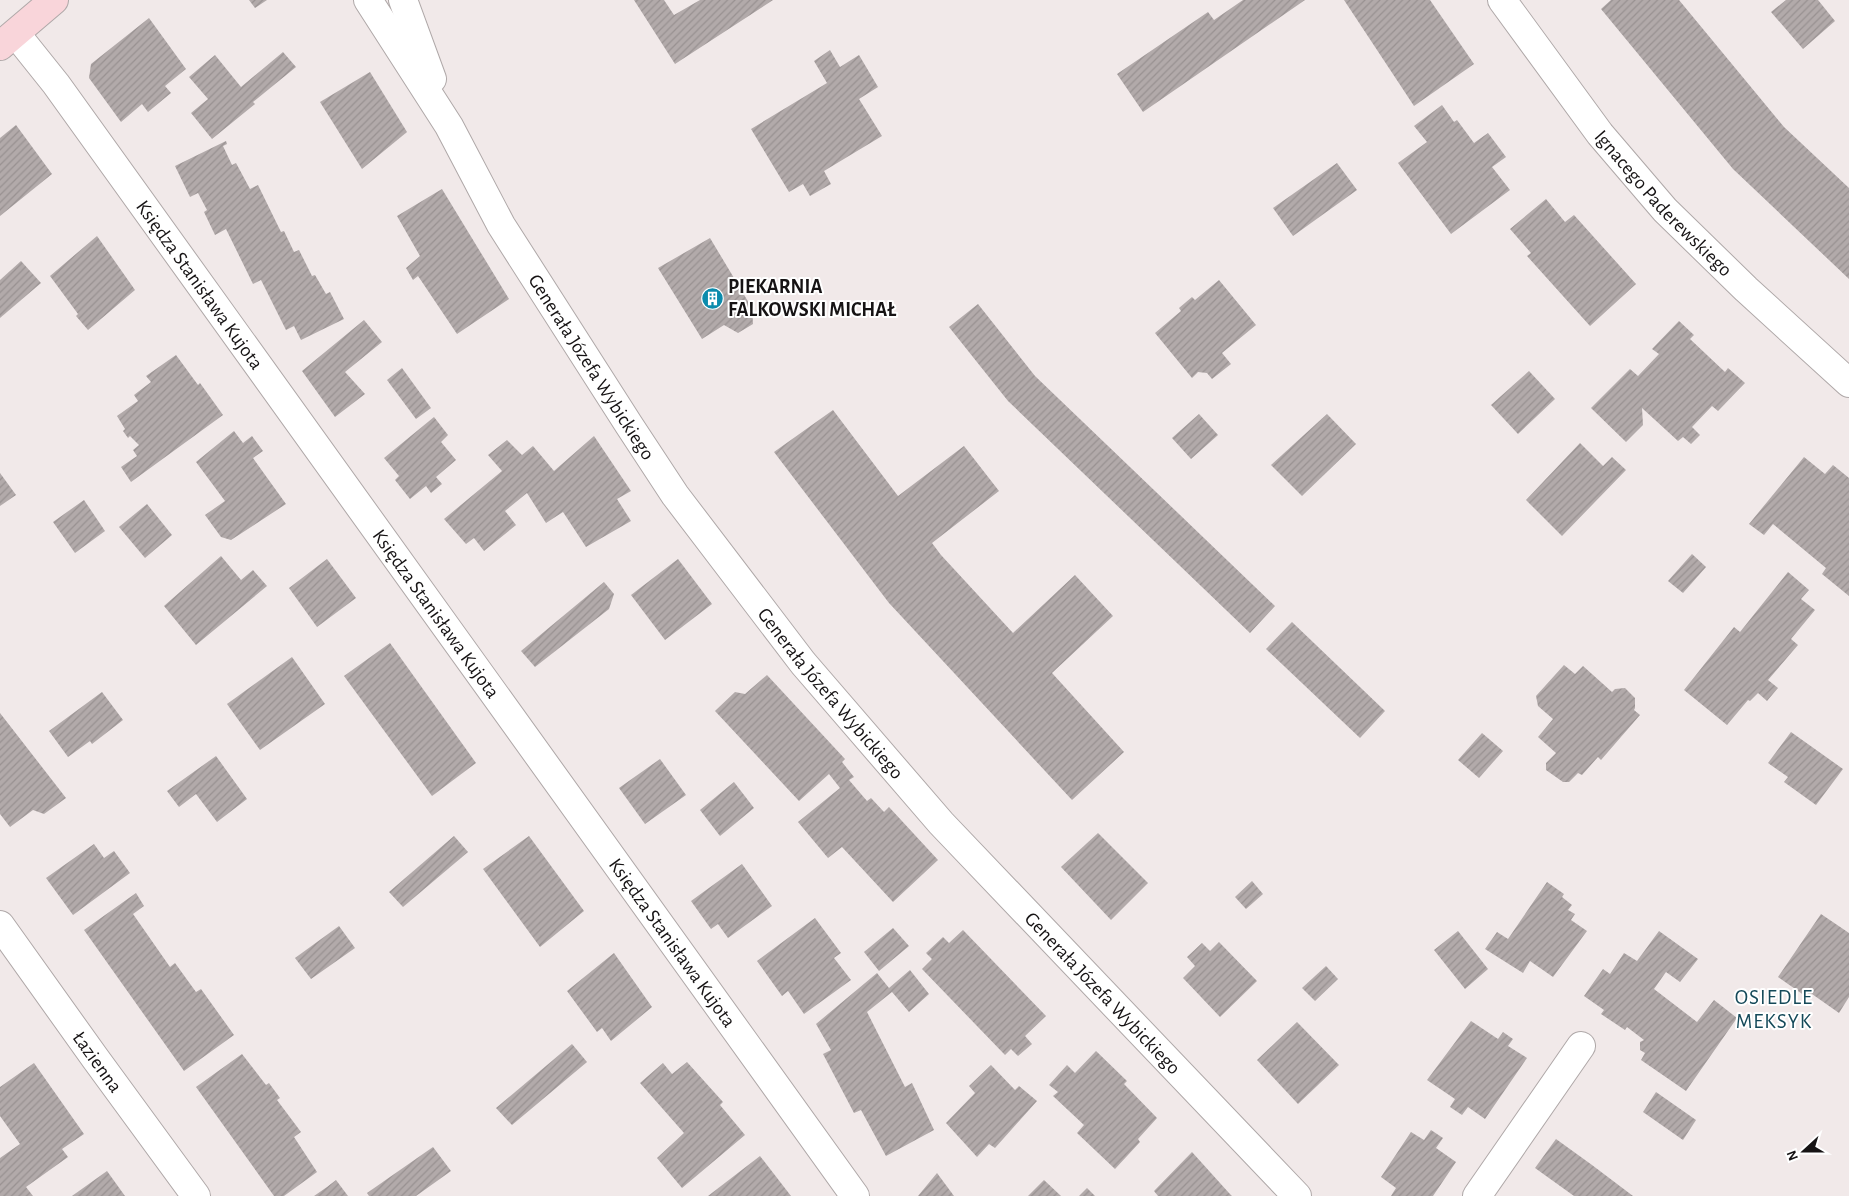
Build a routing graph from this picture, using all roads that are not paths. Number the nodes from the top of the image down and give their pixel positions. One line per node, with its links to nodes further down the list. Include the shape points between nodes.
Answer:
1 (54, 0): 5 (main road)
2 (368, 0): 6 (street, Generała Józefa Wybickiego)
3 (403, 0): 6 (street, Generała Józefa Wybickiego)
4 (1502, 0): 7 (street, Ignacego Paderewskiego, via 1600,134 1665,210)
5 (8, 40): 11 (street, Księdza Stanisława Kujota, via 56,84)
6 (449, 126): 12 (street, Generała Józefa Wybickiego, via 501,225 634,432 676,495 803,663 941,823)
7 (1849, 384)
8 (0, 925): 10 (street, Łazienna)
9 (1581, 1046): 13 (street)
10 (196, 1196)
11 (855, 1196)
12 (1297, 1196)
13 (1477, 1196)

